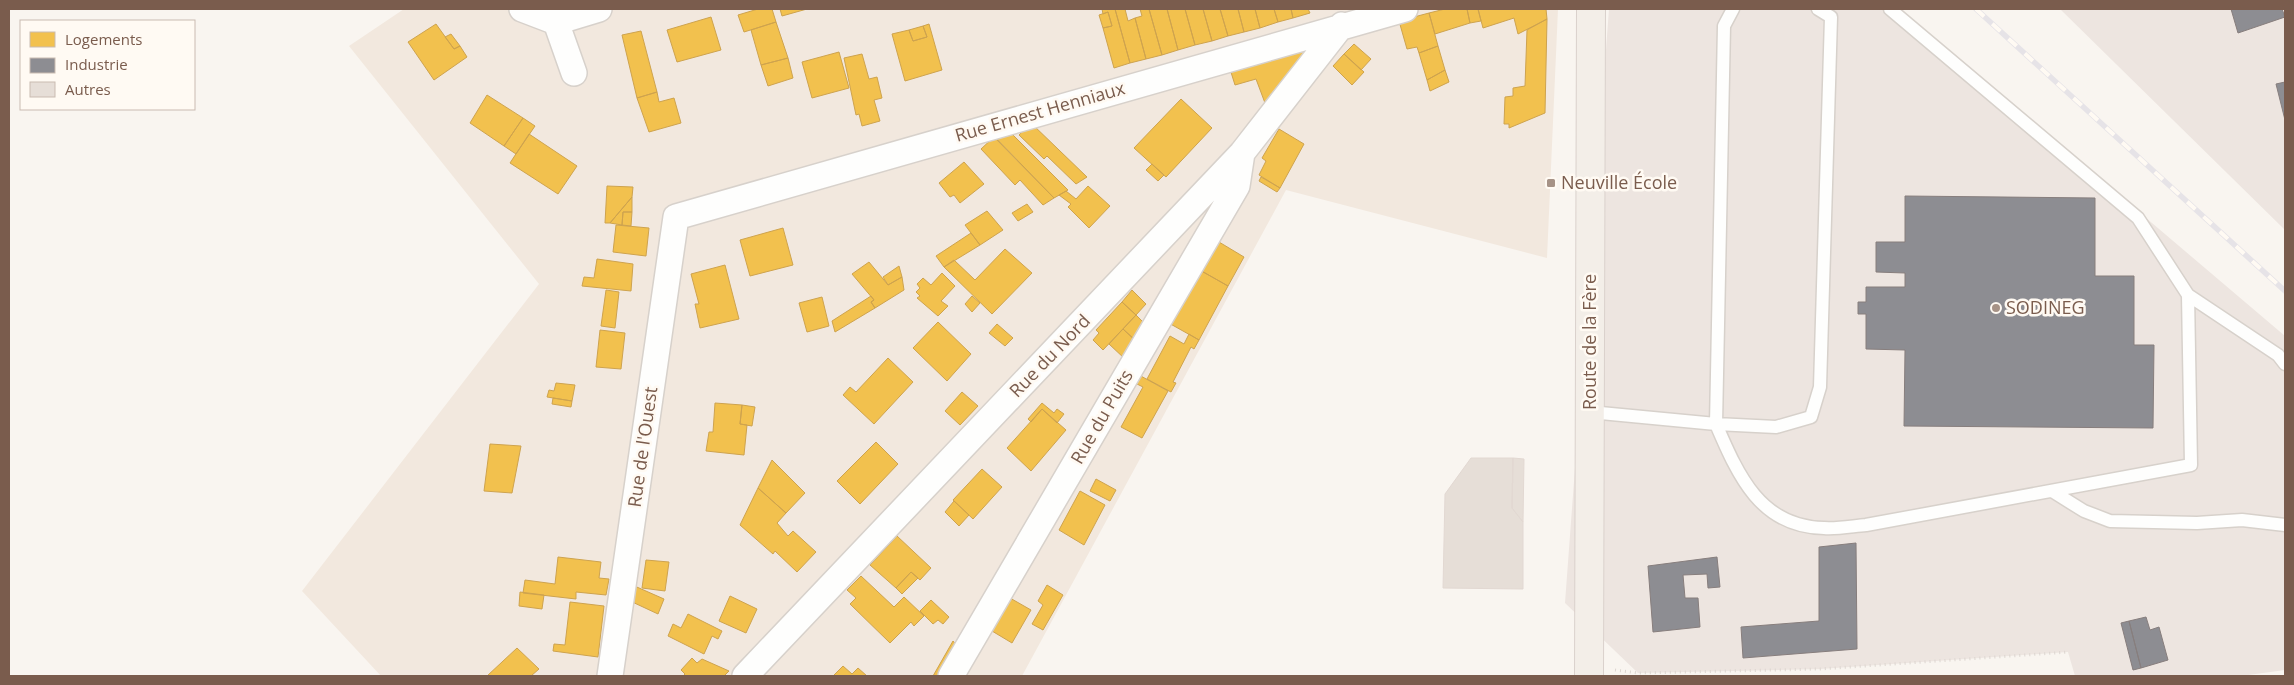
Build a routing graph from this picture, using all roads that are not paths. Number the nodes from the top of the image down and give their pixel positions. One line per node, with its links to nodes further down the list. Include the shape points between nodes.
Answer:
1 (522, 9): 8 (street)
2 (599, 9): 8 (street)
3 (1405, 9): 9 (street, Rue Ernest Henniaux)
4 (1591, 9): 15 (main road, Route de la Fère)
5 (1733, 9): 16 (lane, via 1724,26)
6 (1818, 9): 16 (lane, via 1831,17 1820,387 1811,417 1776,426)
7 (1890, 9): 13 (lane, via 2138,218)
8 (556, 22): 10 (street)
9 (1342, 25): 11 (street, Rue du Nord); 12 (street, Rue Ernest Henniaux)
10 (574, 73)
11 (1242, 153): 21 (street, Rue du Nord); 22 (street, Rue du Puits, via 1236,186)
12 (676, 217): 20 (street, Rue de l'Ouest)
13 (2188, 295): 14 (lane, via 2278,355); 17 (lane, via 2192,465)
14 (2285, 364)
15 (1590, 412): 16 (lane); 19 (main road, Route de la Fère)
16 (1716, 424): 17 (lane, via 1736,470 1763,506 1789,522 1824,528 1866,524)
17 (2052, 491): 18 (lane, via 2110,521 2198,523 2242,520)
18 (2285, 525)
19 (1589, 671)
20 (610, 676)
21 (745, 676)
22 (951, 676)

